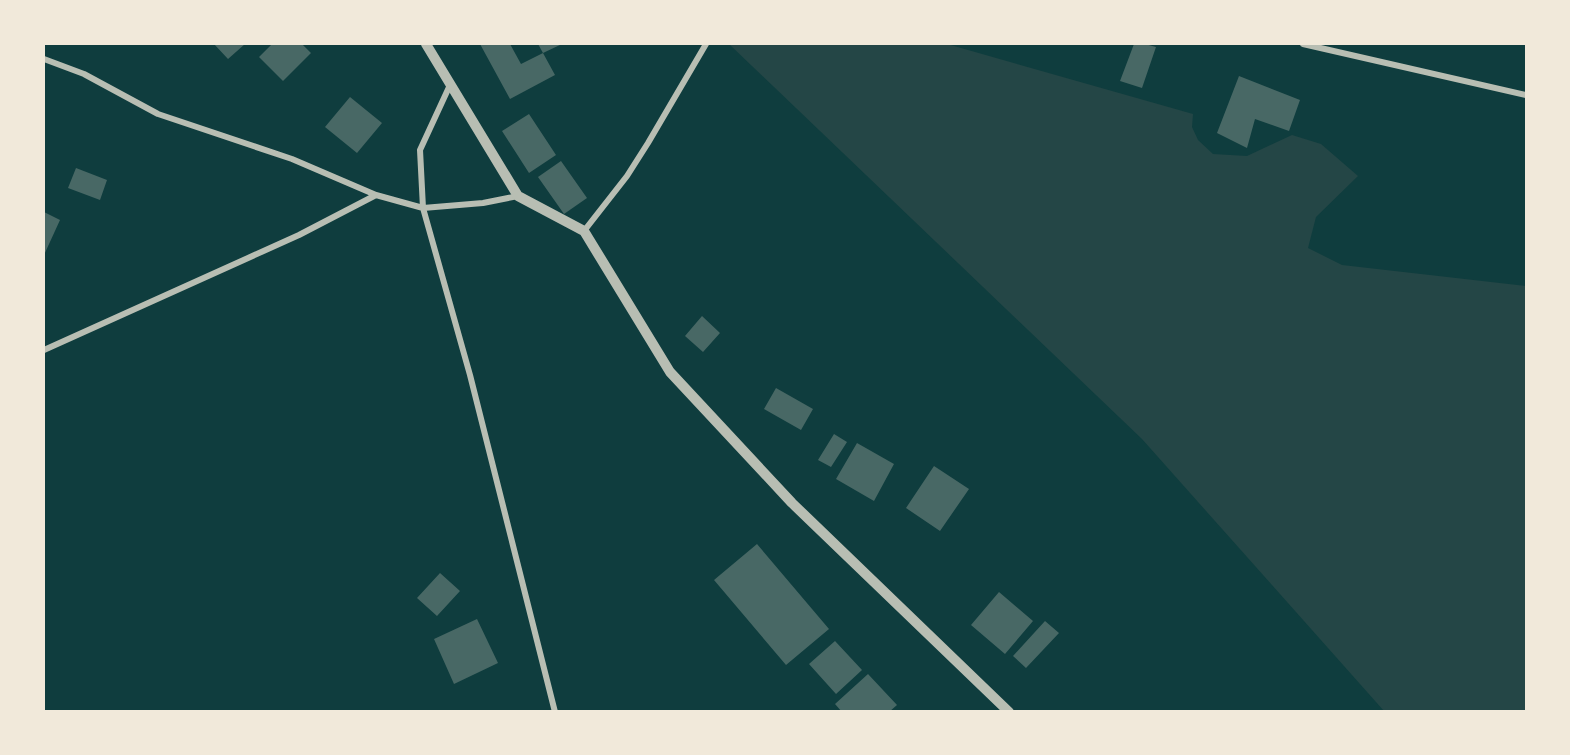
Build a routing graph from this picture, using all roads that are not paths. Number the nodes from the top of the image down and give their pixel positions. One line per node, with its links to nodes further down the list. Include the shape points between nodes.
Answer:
1 (426, 44): 5 (street)
2 (706, 44): 10 (street, via 643,152)
3 (1303, 44): 6 (street)
4 (44, 59): 7 (street, via 84,74 158,114 292,159)
5 (450, 85): 8 (street); 9 (street, via 420,150)
6 (1527, 95)
7 (376, 195): 9 (street); 11 (street, via 299,235)
8 (518, 196): 9 (street); 10 (street)
9 (423, 208): 12 (street, via 470,375)
10 (584, 231): 13 (street, via 670,372 792,503)
11 (44, 350)
12 (555, 711)
13 (1009, 711)

